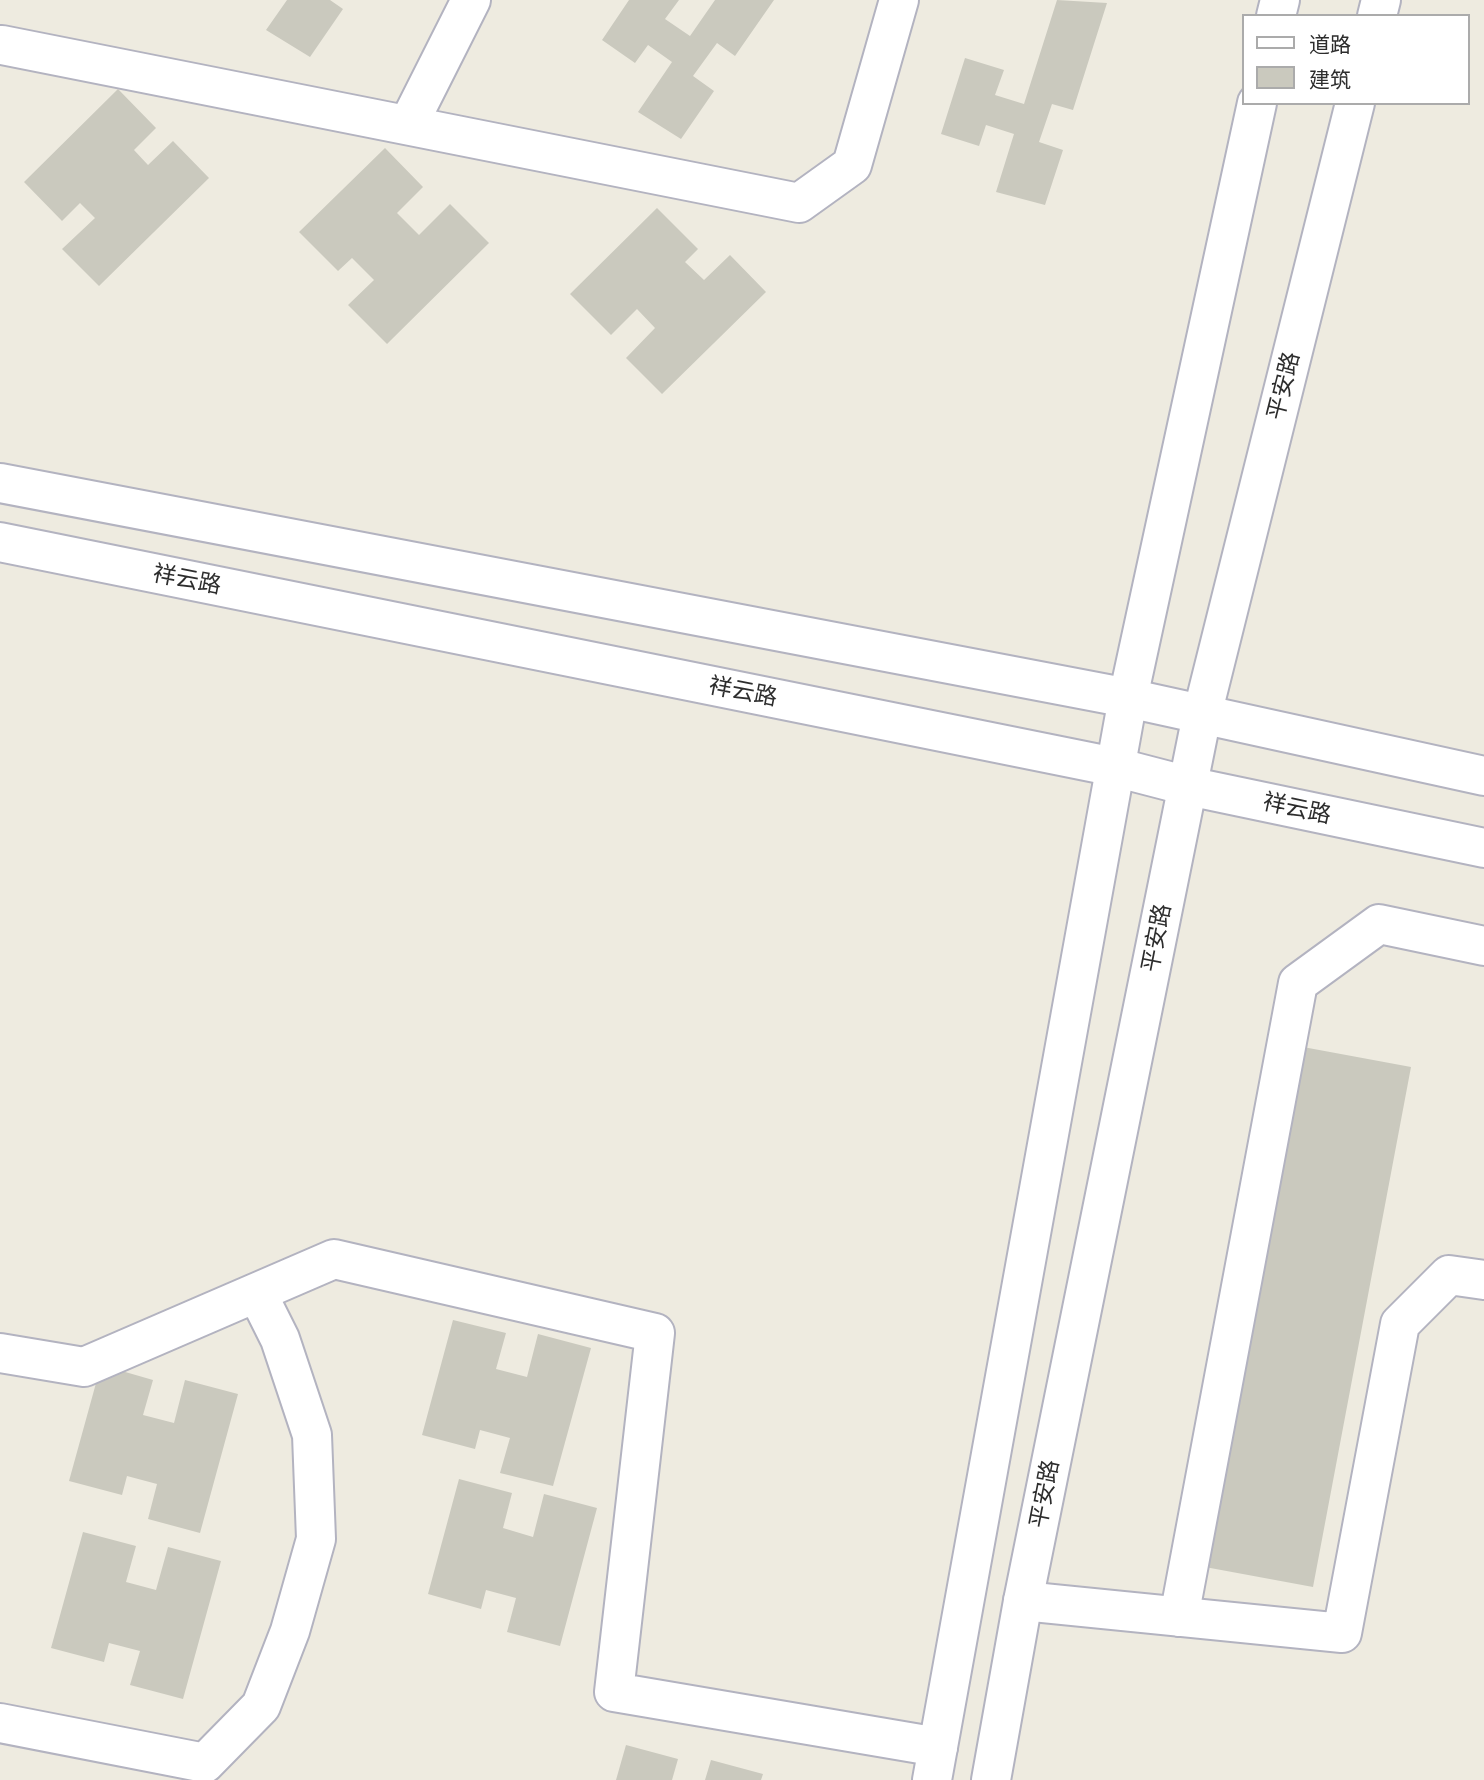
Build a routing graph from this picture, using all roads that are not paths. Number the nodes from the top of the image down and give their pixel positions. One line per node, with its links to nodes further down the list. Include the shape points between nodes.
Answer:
1 (471, 0): 6 (street)
2 (899, 0): 6 (street, via 852,165 799,203)
3 (1, 45): 6 (street)
4 (1258, 105): 9 (street)
5 (1354, 105): 10 (street, 平安路)
6 (408, 125)
7 (0, 483): 9 (street)
8 (0, 542): 11 (street, 祥云路)
9 (1128, 698): 10 (street); 11 (street)
10 (1202, 715): 12 (street); 13 (street, 平安路)
11 (1115, 767): 13 (street, 祥云路); 22 (street)
12 (1484, 776)
13 (1188, 786): 14 (street, 祥云路); 19 (street, 平安路)
14 (1484, 848)
15 (1484, 946): 20 (street, via 1379,924 1298,983)
16 (1484, 1280): 20 (street, via 1449,1275 1400,1324 1342,1633)
17 (257, 1293): 18 (street, via 84,1367); 21 (street, via 280,1339 312,1435 316,1539 290,1630 261,1706 205,1763); 22 (street, via 334,1259 655,1333 614,1692)
18 (0, 1353)
19 (1023, 1601): 20 (street); 23 (street, 平安路)
20 (1180, 1617)
21 (0, 1723)
22 (935, 1763)
23 (991, 1780)

